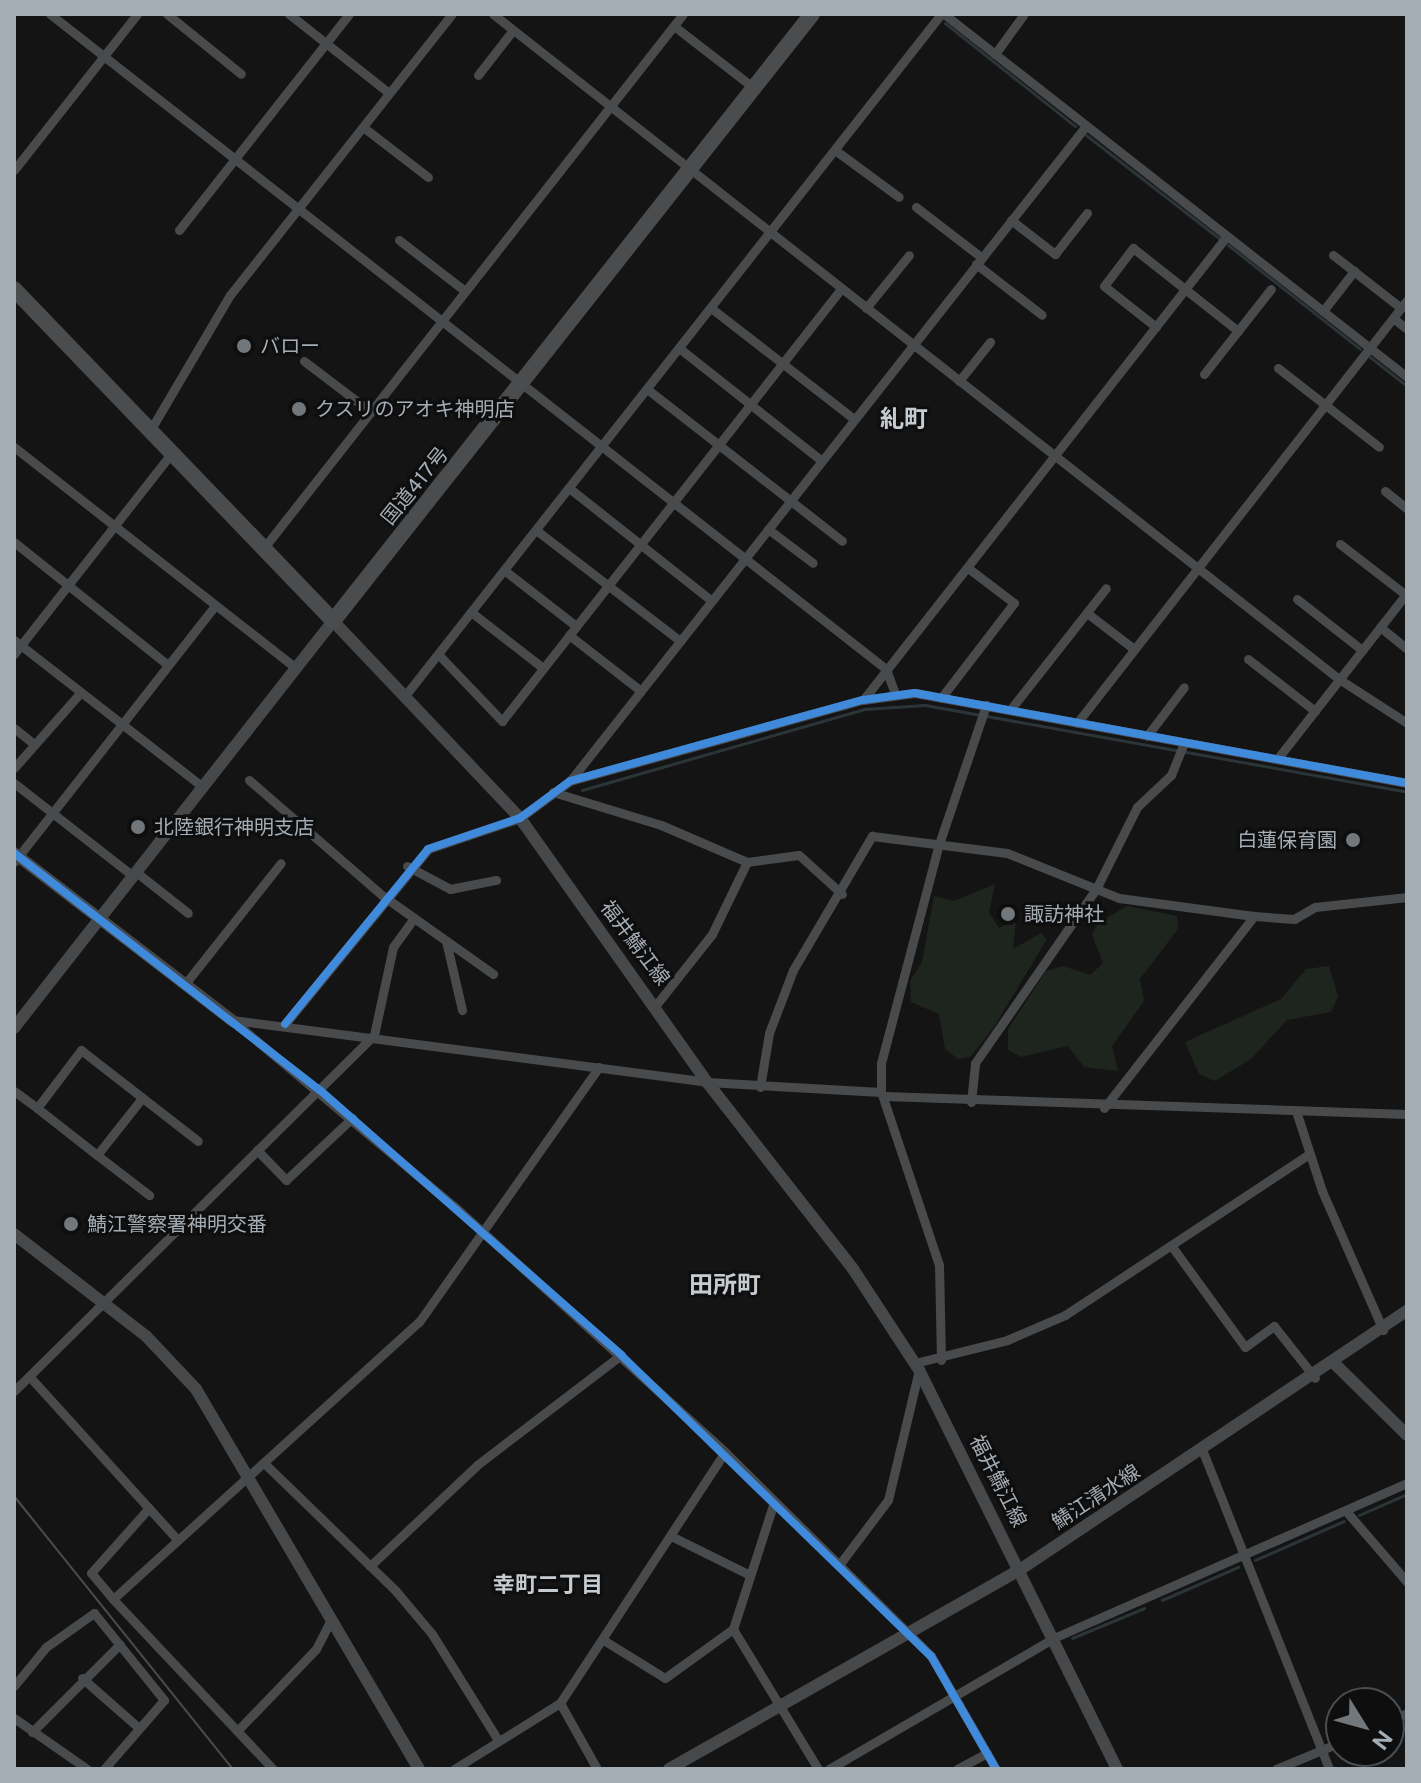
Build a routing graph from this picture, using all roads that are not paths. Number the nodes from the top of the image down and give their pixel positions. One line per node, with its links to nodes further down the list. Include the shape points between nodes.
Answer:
1 (50, 14): 16 (street)
2 (137, 14): 16 (street)
3 (167, 14): 17 (street)
4 (289, 14): 14 (street)
5 (349, 14): 14 (street)
6 (452, 14): 20 (street)
7 (493, 14): 13 (street)
8 (683, 14): 12 (street)
9 (812, 14): 19 (highway, 国道417号)
10 (943, 14): 15 (street); 24 (street)
11 (1024, 14): 15 (street)
12 (674, 26): 19 (street); 21 (street)
13 (513, 30): 18 (street); 21 (street)
14 (326, 44): 20 (street); 25 (street)
15 (995, 54): 23 (street)
16 (104, 55): 25 (street); 26 (street)
17 (241, 74)
18 (478, 75)
19 (754, 88): 27 (highway, 国道417号)
20 (389, 93): 22 (street)
21 (610, 106): 27 (street); 45 (street)
22 (363, 127): 28 (street); 30 (street)
23 (1085, 127): 33 (street); 36 (street)
24 (835, 150): 29 (street); 35 (street)
25 (236, 157): 30 (street); 34 (street)
26 (16, 165)
27 (689, 170): 35 (street); 67 (highway, 国道417号)
28 (428, 177)
29 (899, 197)
30 (300, 207): 53 (street); 73 (street, via 230,295)
31 (916, 207): 40 (street)
32 (1087, 213): 33 (street, via 1055,254)
33 (1011, 220): 40 (street)
34 (179, 230)
35 (769, 233): 42 (street); 48 (street)
36 (1226, 237): 44 (street); 50 (street)
37 (399, 240): 45 (street)
38 (909, 255): 49 (street)
39 (1333, 255): 41 (street)
40 (979, 261): 51 (street); 58 (street)
41 (1354, 271): 47 (street); 50 (street)
42 (841, 289): 49 (street); 62 (street)
43 (1271, 289): 56 (street)
44 (1185, 290): 54 (street); 54 (street, via 1133,248 1104,286); 56 (street)
45 (465, 291): 53 (street)
46 (17, 298): 73 (highway)
47 (1404, 304): 52 (street)
48 (711, 308): 59 (street); 62 (street)
49 (866, 308): 58 (street)
50 (1323, 311): 60 (street)
51 (1042, 315)
52 (1393, 318): 55 (street); 60 (street)
53 (443, 319): 67 (street); 71 (street)
54 (1156, 327): 79 (street)
55 (1407, 329)
56 (1238, 331): 64 (street)
57 (990, 342): 66 (street)
58 (913, 344): 66 (street); 72 (street)
59 (679, 348): 68 (street); 69 (street)
60 (1370, 348): 65 (street); 70 (street)
61 (304, 361): 71 (street)
62 (783, 362): 69 (street); 72 (street)
63 (1278, 368): 70 (street)
64 (1204, 374)
65 (1407, 377)
66 (959, 381): 79 (street)
67 (522, 383): 75 (street); 108 (highway, 国道417号)
68 (647, 389): 74 (street); 75 (street)
69 (750, 404): 74 (street); 80 (street)
70 (1326, 404): 77 (street); 97 (street)
71 (371, 412): 93 (street)
72 (854, 419): 80 (street)
73 (151, 429): 78 (highway)
74 (718, 444): 83 (street); 84 (street)
75 (602, 446): 81 (street); 84 (street)
76 (14, 447): 86 (street)
77 (1379, 447)
78 (173, 451): 86 (street); 93 (highway)
79 (1055, 456): 96 (street); 97 (street)
80 (821, 460): 83 (street)
81 (569, 488): 88 (street); 91 (street)
82 (1385, 491): 85 (street)
83 (790, 500): 87 (street); 89 (street)
84 (673, 502): 91 (street); 94 (street)
85 (1407, 509)
86 (113, 526): 100 (street); 105 (street)
87 (768, 529): 94 (street); 95 (street)
88 (536, 530): 98 (street); 99 (street)
89 (842, 541)
90 (14, 542): 100 (street)
91 (640, 544): 99 (street); 104 (street)
92 (1340, 544): 102 (street)
93 (263, 549): 108 (highway)
94 (744, 558): 104 (street); 123 (street)
95 (813, 563)
96 (968, 568): 123 (street); 130 (street, via 1014,603)
97 (1198, 568): 114 (street); 124 (street)
98 (504, 570): 106 (street); 109 (street)
99 (607, 585): 109 (street); 112 (street)
100 (68, 586): 113 (street); 120 (street)
101 (1106, 588): 107 (street)
102 (1406, 594): 110 (street)
103 (1297, 599): 116 (street)
104 (711, 600): 112 (street)
105 (215, 606): 120 (street); 121 (street)
106 (471, 612): 118 (street); 122 (street)
107 (1087, 613): 114 (street); 132 (street)
108 (333, 621): 121 (main road); 129 (main road, 福井鯖江線)
109 (576, 626): 111 (street)
110 (1380, 627): 115 (street); 116 (street)
111 (569, 635): 122 (street); 126 (street)
112 (680, 641): 126 (street)
113 (18, 642): 117 (street); 127 (street)
114 (1134, 649): 135 (street)
115 (1407, 649)
116 (1362, 650): 124 (street)
117 (14, 654)
118 (438, 654): 122 (street, via 502,721); 129 (street)
119 (1248, 659): 133 (street)
120 (168, 665): 137 (street)
121 (296, 668): 148 (main road)
122 (543, 668)
123 (886, 669): 128 (street); 131 (street)
124 (1339, 679): 133 (street); 136 (street)
125 (1184, 687): 139 (street)
126 (641, 691): 145 (street)
127 (81, 692): 137 (street); 140 (street)
128 (895, 694): 130 (street); 131 (street)
129 (404, 697): 151 (main road, 福井鯖江線)
130 (941, 698): 134 (street)
131 (863, 700): 145 (street)
132 (1010, 710): 134 (street); 135 (street)
133 (1315, 711): 142 (street)
134 (984, 712): 152 (street)
135 (1077, 723): 139 (street)
136 (1407, 723)
137 (123, 724): 148 (street); 150 (street)
138 (14, 728): 140 (street)
139 (1147, 736): 141 (street)
140 (34, 744): 143 (street)
141 (1181, 748): 142 (street); 159 (street, via 1171,775 1137,807)
142 (1278, 758): 147 (street)
143 (14, 768)
144 (249, 780): 161 (street)
145 (570, 781): 149 (street)
146 (14, 783): 150 (street)
147 (1407, 783)
148 (203, 787): 157 (main road)
149 (553, 792): 151 (street); 154 (street, via 661,825)
150 (51, 812): 153 (street); 157 (street)
151 (520, 818): 156 (street, via 438,844); 170 (main road, 福井鯖江線)
152 (939, 844): 159 (street, via 1007,853); 160 (street, via 872,836); 181 (street, via 914,954 882,1046)
153 (16, 857): 165 (main road)
154 (747, 862): 160 (street, via 799,855); 170 (street, via 712,934)
155 (281, 863): 169 (street)
156 (407, 866): 158 (street, via 450,889); 161 (street)
157 (135, 874): 163 (street); 165 (main road)
158 (496, 880)
159 (1096, 889): 164 (street); 183 (street, via 975,1063)
160 (842, 894): 178 (street, via 785,989)
161 (383, 896): 166 (street); 173 (street)
162 (1407, 897): 164 (street, via 1330,905 1294,919)
163 (188, 913)
164 (1254, 916): 185 (street)
165 (100, 918): 169 (main road); 174 (main road)
166 (414, 918): 167 (street); 175 (street, via 393,947)
167 (446, 941): 168 (street); 171 (street)
168 (493, 974)
169 (185, 984): 172 (main road)
170 (656, 1005): 177 (main road, 福井鯖江線)
171 (462, 1010)
172 (232, 1020): 173 (street); 179 (street)
173 (285, 1024): 175 (street)
174 (14, 1028)
175 (374, 1035): 176 (street); 179 (street)
176 (599, 1067): 177 (street); 197 (street)
177 (707, 1082): 178 (street); 205 (main road, 福井鯖江線, via 853,1269)
178 (760, 1087): 181 (street)
179 (317, 1088): 188 (street); 190 (street)
180 (14, 1091): 184 (street)
181 (882, 1094): 183 (street); 203 (street, via 939,1265)
182 (142, 1098): 184 (street, via 81,1050); 189 (street); 191 (street)
183 (971, 1102): 185 (street)
184 (37, 1108): 191 (street)
185 (1104, 1108): 186 (street)
186 (1297, 1114): 187 (street); 192 (street)
187 (1407, 1114)
188 (352, 1118): 190 (street, via 286,1180); 197 (street)
189 (198, 1141)
190 (257, 1150): 199 (street)
191 (97, 1155): 194 (street)
192 (1308, 1155): 198 (street); 201 (street)
193 (136, 1170): 194 (street)
194 (129, 1179): 195 (street)
195 (149, 1195)
196 (14, 1234): 199 (main road)
197 (482, 1234): 202 (street); 212 (street, via 419,1322)
198 (1173, 1248): 203 (street, via 1065,1315); 207 (street, via 1245,1347 1274,1326)
199 (104, 1304): 206 (street); 213 (main road, via 180,1368)
200 (1407, 1311): 201 (main road, 鯖江清水線)
201 (1383, 1330): 204 (main road, 鯖江清水線)
202 (621, 1355): 210 (street); 222 (street, via 477,1465)
203 (941, 1360): 205 (street)
204 (1335, 1364): 207 (main road, 鯖江清水線); 209 (main road)
205 (917, 1367): 221 (street, via 888,1500); 223 (main road, 福井鯖江線)
206 (29, 1376): 208 (street); 216 (street)
207 (1315, 1378): 211 (main road, 鯖江清水線)
208 (15, 1389)
209 (1407, 1435)
210 (725, 1452): 215 (street); 218 (street)
211 (1203, 1452): 220 (street); 223 (main road, 鯖江清水線)
212 (264, 1463): 213 (street); 222 (street)
213 (247, 1478): 219 (street); 227 (main road)
214 (1407, 1483): 217 (street)
215 (774, 1502): 221 (street); 224 (street)
216 (149, 1508): 219 (street); 226 (street, via 91,1573)
217 (1346, 1511): 220 (street); 225 (street)
218 (671, 1536): 224 (street); 231 (street)
219 (177, 1539): 226 (street)
220 (1245, 1552): 230 (street); 244 (street)
221 (839, 1565): 229 (street)
222 (370, 1566): 242 (street, via 432,1634)
223 (1021, 1569): 229 (main road, 鯖江清水線); 230 (main road, 福井鯖江線)
224 (750, 1575): 228 (street)
225 (1407, 1582)
226 (113, 1599): 240 (street)
227 (331, 1620): 240 (street, via 316,1649); 249 (main road)
228 (733, 1629): 231 (street, via 665,1678); 237 (street)
229 (904, 1633): 235 (street); 237 (main road, 鯖江清水線)
230 (1056, 1637): 235 (street); 257 (main road, 福井鯖江線)
231 (605, 1641): 236 (street)
232 (120, 1644): 233 (street); 234 (street, via 94,1613 46,1647); 239 (street, via 164,1700)
233 (82, 1678): 239 (street); 241 (street)
234 (14, 1686)
235 (960, 1697): 245 (street); 254 (street)
236 (560, 1703): 242 (street); 251 (street)
237 (783, 1705): 252 (main road, 鯖江清水線); 253 (street)
238 (14, 1718): 241 (street)
239 (139, 1728): 247 (street)
240 (238, 1730): 248 (street)
241 (32, 1732): 246 (street)
242 (498, 1740): 250 (street)
243 (1325, 1747): 244 (street)
244 (1318, 1749): 258 (street); 259 (street)
245 (987, 1753): 255 (street); 256 (street)
246 (87, 1769)
247 (104, 1769)
248 (273, 1769)
249 (419, 1769)
250 (454, 1769)
251 (597, 1769)
252 (669, 1769)
253 (818, 1769)
254 (829, 1769)
255 (957, 1769)
256 (996, 1769)
257 (1117, 1769)
258 (1276, 1769)
259 (1329, 1769)

